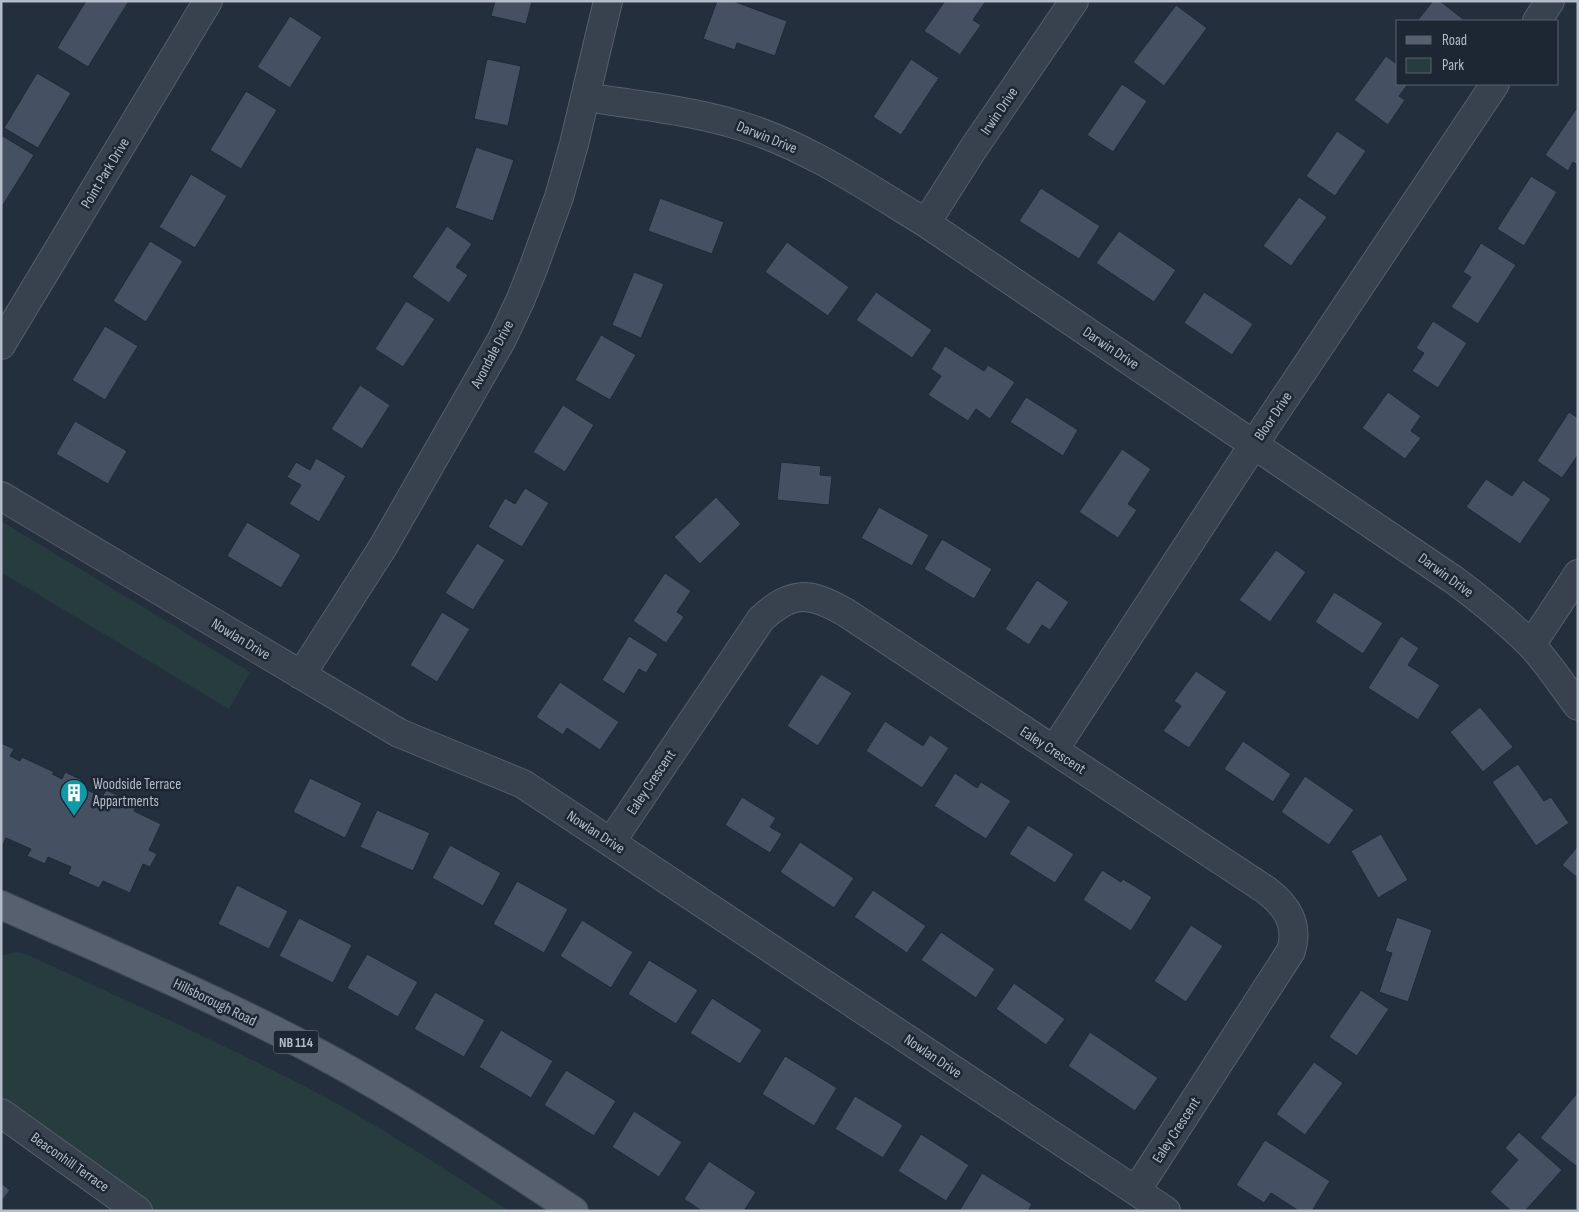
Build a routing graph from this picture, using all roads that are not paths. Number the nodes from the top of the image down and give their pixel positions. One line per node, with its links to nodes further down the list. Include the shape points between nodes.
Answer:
1 (208, 1): 9 (street, Point Park Drive)
2 (608, 1): 7 (street, Avondale Drive)
3 (1074, 1): 8 (street, Irwin Drive)
4 (1550, 1): 5 (street)
5 (1538, 20)
6 (1494, 85): 10 (street, Bloor Drive)
7 (585, 97): 8 (street, Darwin Drive, via 693,114 741,126 812,157); 14 (street, Avondale Drive, via 559,197 534,266 501,341 383,547)
8 (926, 223): 10 (street, Darwin Drive)
9 (1, 345)
10 (1254, 444): 13 (street, Darwin Drive, via 1454,580); 16 (street, Bloor Drive)
11 (1, 496): 14 (street, Nowlan Drive)
12 (1578, 574): 13 (street)
13 (1531, 645): 15 (street, Darwin Drive)
14 (301, 674): 17 (street, Nowlan Drive, via 399,733 523,784)
15 (1578, 706)
16 (1054, 750): 17 (street, Ealey Crescent, via 845,612 813,598 798,597 775,606 761,619); 20 (street, Ealey Crescent, via 1266,890 1280,901 1293,928 1293,942 1286,960)
17 (611, 842): 20 (street, Nowlan Drive)
18 (1, 905): 22 (main road, Hillsborough Road / NB 114, via 150,971 318,1053 434,1119)
19 (1, 1113): 21 (street, Beaconhill Terrace)
20 (1136, 1191): 23 (street, Nowlan Drive)
21 (138, 1211)
22 (574, 1211)
23 (1166, 1211)

